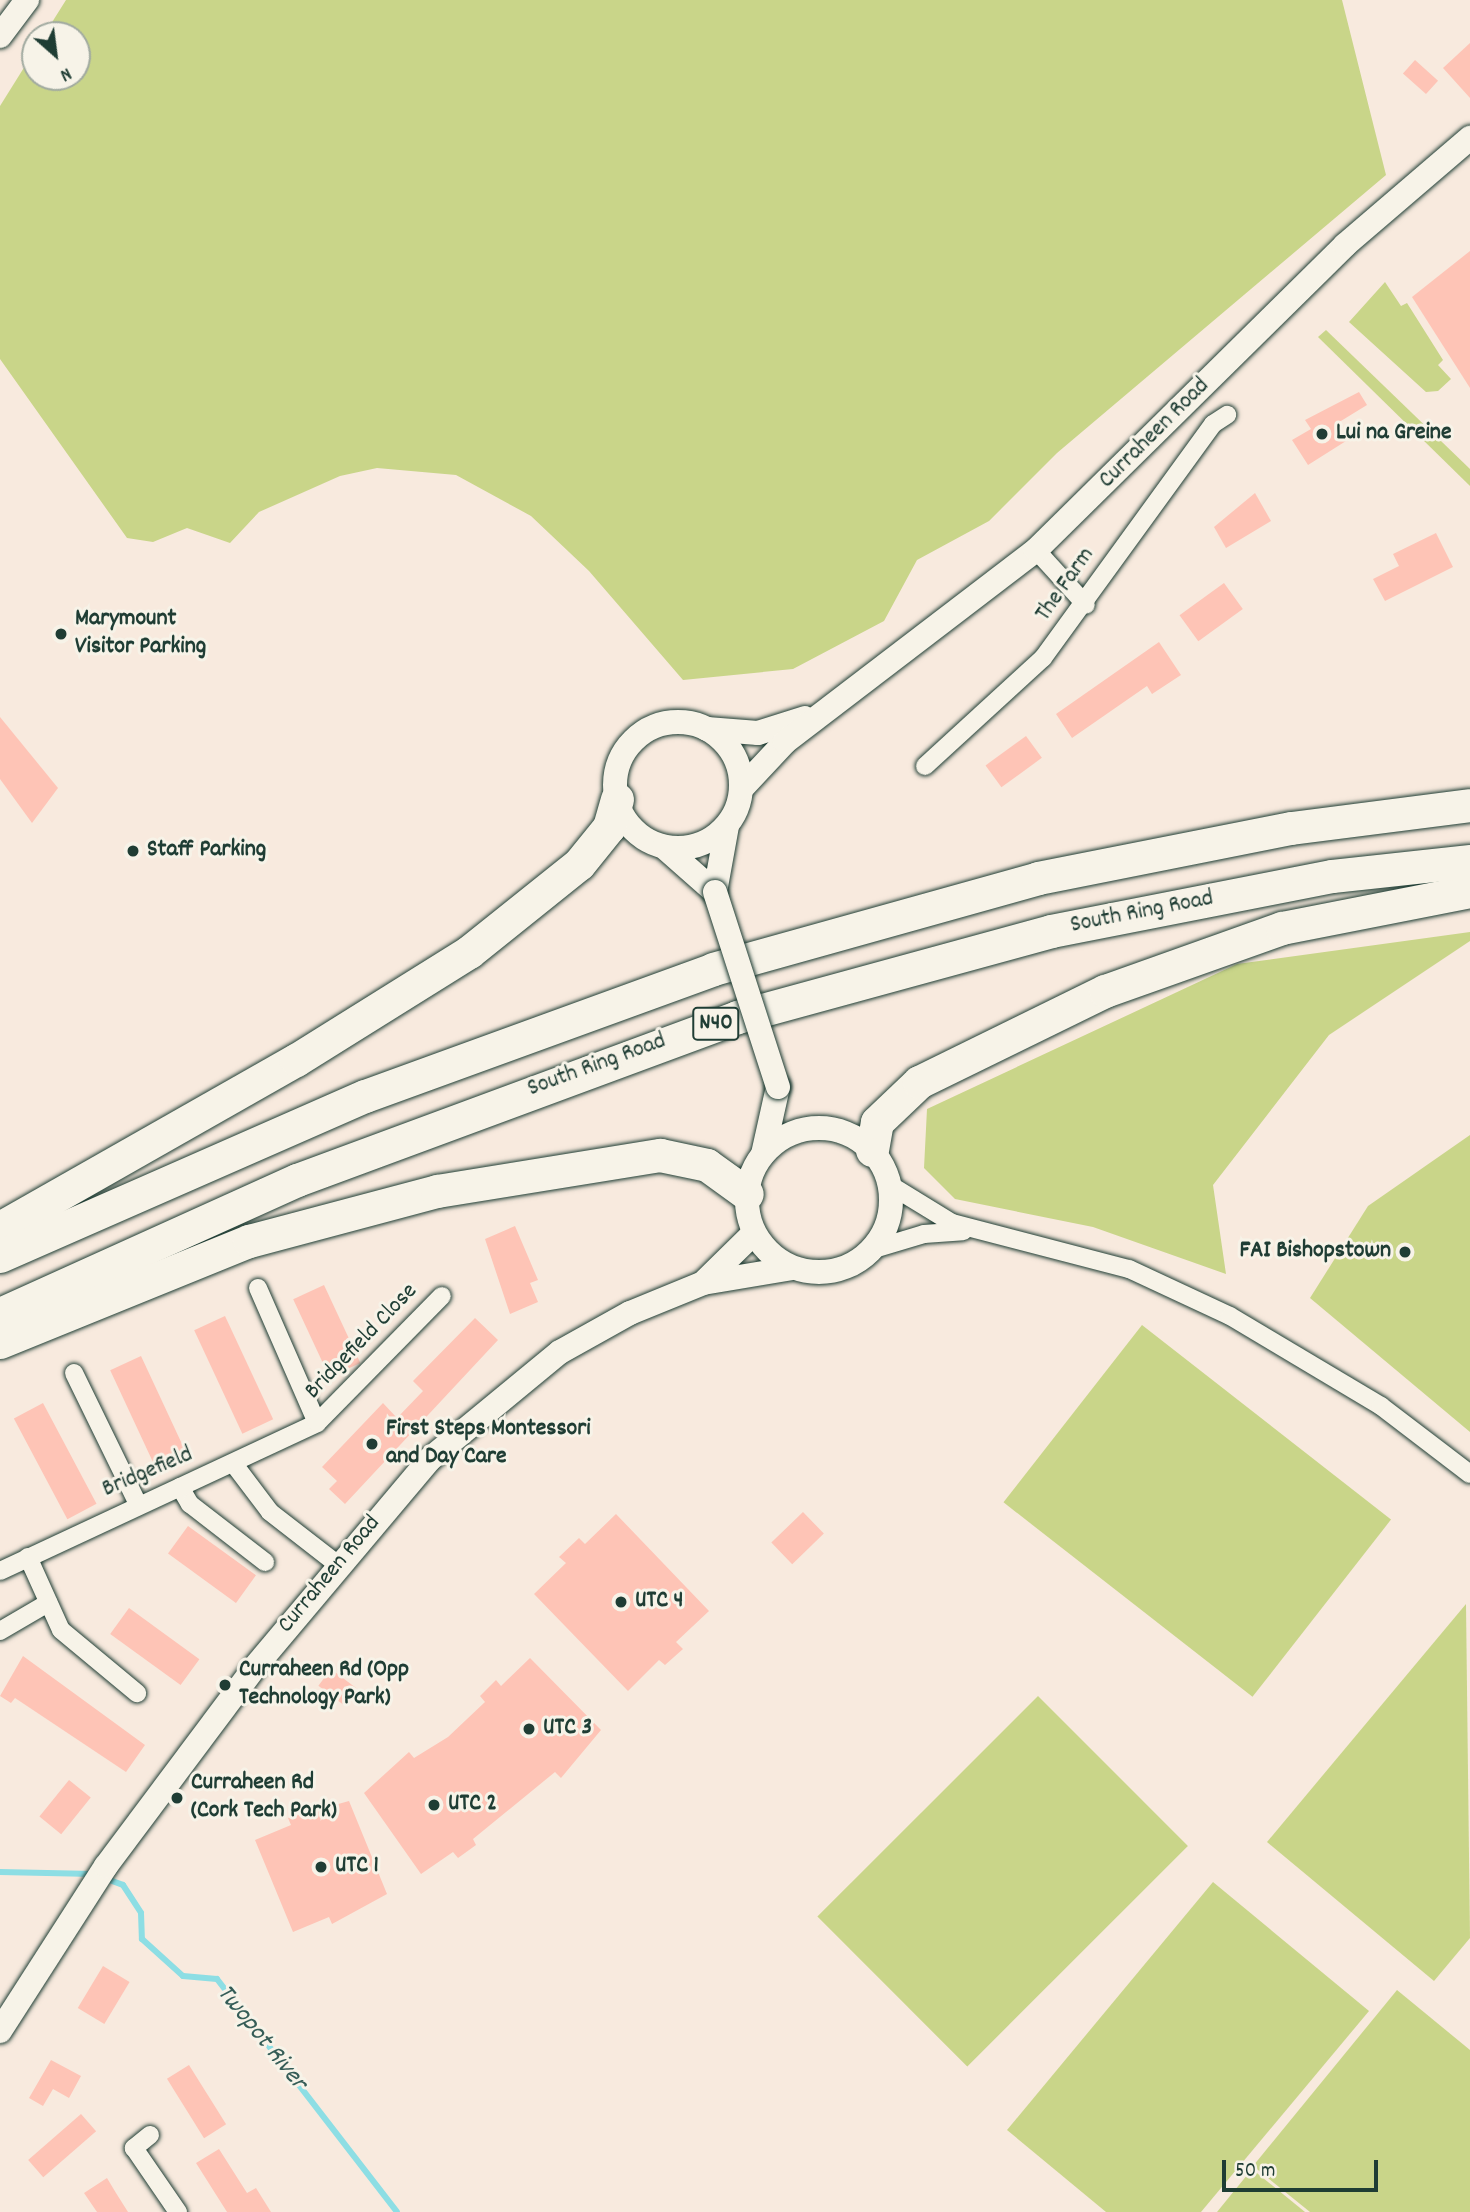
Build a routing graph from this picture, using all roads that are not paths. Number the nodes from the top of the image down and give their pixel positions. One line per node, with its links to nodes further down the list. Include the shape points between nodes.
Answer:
1 (27, 0): 2 (street)
2 (0, 36)
3 (1470, 138): 5 (street, Curraheen Road, via 1345,245)
4 (1227, 415): 6 (street, The Farm, via 1197,445)
5 (1036, 550): 6 (street); 7 (street, Curraheen Road, via 913,649)
6 (1086, 605): 9 (street, The Farm, via 1044,659)
7 (823, 711): 8 (street, Curraheen Road, via 758,733); 10 (street, Curraheen Road, via 755,768)
8 (707, 729): 10 (street, via 733,753); 11 (street, Curraheen Road, via 676,722 639,736 618,766)
9 (925, 766)
10 (742, 788): 13 (street, Curraheen Road)
11 (617, 799): 14 (street, via 633,829); 24 (highway, via 609,827 579,864 469,952 284,1067)
12 (1470, 805): 28 (highway, N40, via 1291,828 1038,878 726,965 365,1096)
13 (727, 826): 14 (street, via 698,845); 17 (street, Curraheen Road)
14 (664, 847): 17 (street)
15 (1470, 861): 33 (highway, South Ring Road / N40, via 1332,876 1051,931 737,1017 310,1175)
16 (1470, 891): 20 (highway, via 1282,928 1105,991 919,1082 877,1122)
17 (715, 892): 18 (street, bridge)
18 (778, 1087): 19 (street); 21 (street, via 774,1128)
19 (824, 1127): 20 (street); 21 (street, via 780,1139)
20 (872, 1150): 22 (street)
21 (763, 1154): 23 (street)
22 (890, 1185): 25 (street, via 930,1213); 27 (street, via 891,1208)
23 (747, 1194): 26 (street); 34 (highway, via 707,1165 660,1155 437,1191 249,1241)
24 (0, 1228)
25 (974, 1231): 27 (street, via 924,1234); 38 (street, via 1079,1253 1187,1295 1381,1406)
26 (754, 1233): 29 (street); 30 (street, Curraheen Road)
27 (871, 1250): 29 (street, Curraheen Road, via 843,1269)
28 (0, 1256)
29 (793, 1268): 30 (street, Curraheen Road)
30 (703, 1283): 43 (street, Curraheen Road, via 630,1313 509,1389 430,1459)
31 (258, 1288): 36 (street)
32 (442, 1296): 36 (street, Bridgefield Close)
33 (0, 1314)
34 (0, 1342)
35 (74, 1373): 40 (street)
36 (317, 1423): 37 (street, Bridgefield)
37 (233, 1463): 39 (street, Bridgefield); 43 (street, via 270,1512)
38 (1470, 1474)
39 (180, 1487): 40 (street, Bridgefield); 42 (street, via 190,1504)
40 (137, 1502): 41 (street, Bridgefield)
41 (28, 1557): 44 (street, Bridgefield); 45 (street)
42 (265, 1562)
43 (337, 1564): 48 (street, Curraheen Road, via 106,1866)
44 (0, 1571)
45 (48, 1602): 46 (street); 47 (street, via 61,1630)
46 (0, 1631)
47 (137, 1693)
48 (0, 2031)
49 (150, 2135): 50 (street, via 134,2148)
50 (178, 2212)

